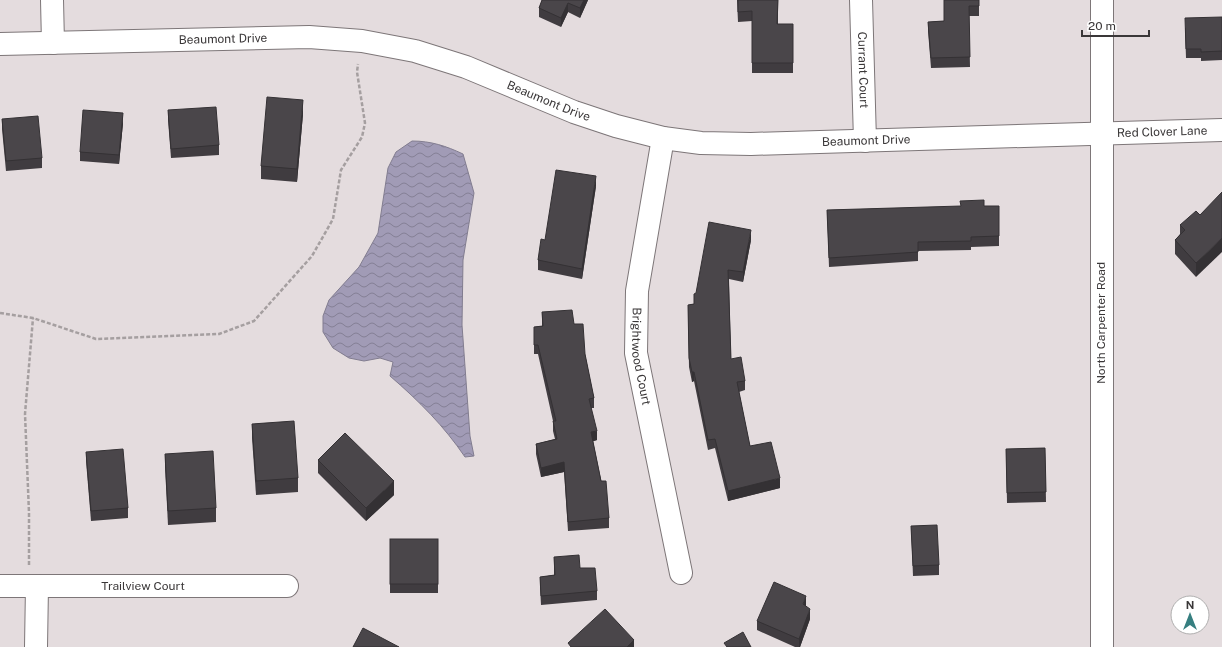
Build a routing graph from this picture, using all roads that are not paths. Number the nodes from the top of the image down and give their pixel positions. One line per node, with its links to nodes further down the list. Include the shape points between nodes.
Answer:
1 (52, 0): 4 (street)
2 (861, 0): 9 (street, Currant Court)
3 (1102, 0): 7 (street, North Carpenter Road)
4 (53, 43): 5 (street, Beaumont Drive); 8 (street, Beaumont Drive, via 309,37 362,41 415,51 466,67 574,112)
5 (0, 44)
6 (1222, 130): 7 (street, Red Clover Lane)
7 (1101, 133): 9 (street, Beaumont Drive); 15 (street, North Carpenter Road)
8 (663, 138): 9 (street, Beaumont Drive, via 713,144); 10 (street, Brightwood Court, via 637,291 636,353)
9 (865, 141)
10 (681, 573)
11 (0, 586): 12 (street, Trailview Court)
12 (32, 586): 13 (street, Trailview Court); 14 (street)
13 (287, 586)
14 (36, 647)
15 (1102, 647)

